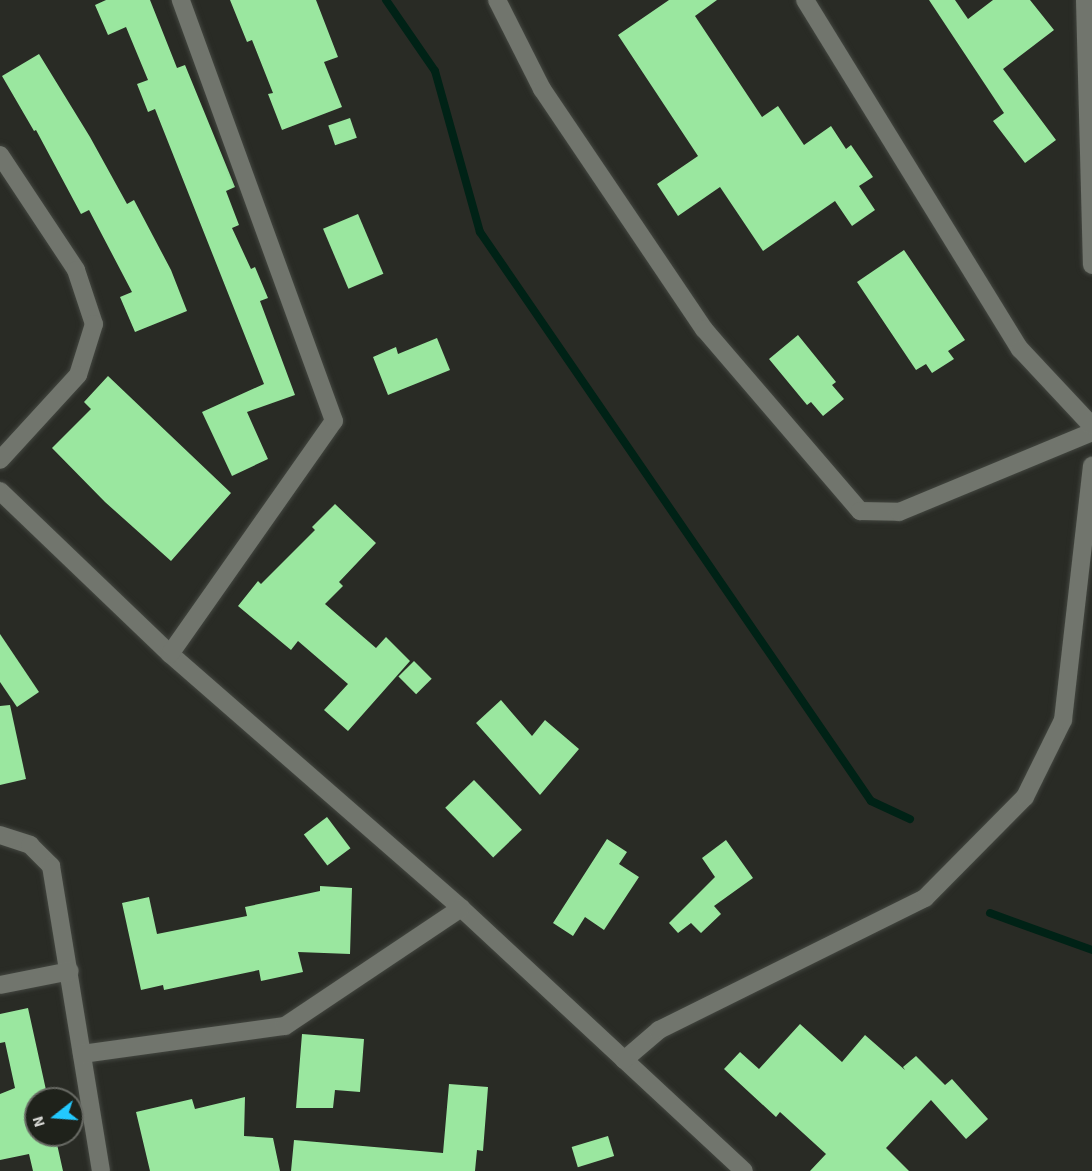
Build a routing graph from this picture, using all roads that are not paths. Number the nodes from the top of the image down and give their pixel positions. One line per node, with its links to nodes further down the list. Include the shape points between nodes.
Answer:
1 (181, 0): 12 (street, via 334,421)
2 (497, 0): 8 (street, via 542,89 704,328 860,511 899,512)
3 (805, 0): 7 (street, via 1020,348)
4 (1085, 0): 6 (street)
5 (0, 155): 9 (street, via 76,270 94,324 78,375)
6 (1092, 265)
7 (1092, 426)
8 (1092, 432)
9 (0, 460)
10 (1092, 466): 18 (street, via 1063,720 1025,797 925,898 659,1030)
11 (0, 490): 12 (street)
12 (170, 654): 14 (street)
13 (0, 835): 15 (street, via 30,845 51,866)
14 (461, 908): 17 (street, via 285,1026); 18 (street)
15 (70, 971): 16 (street); 17 (street)
16 (0, 986)
17 (82, 1054): 19 (street)
18 (624, 1060): 20 (street)
19 (101, 1171)
20 (744, 1171)

